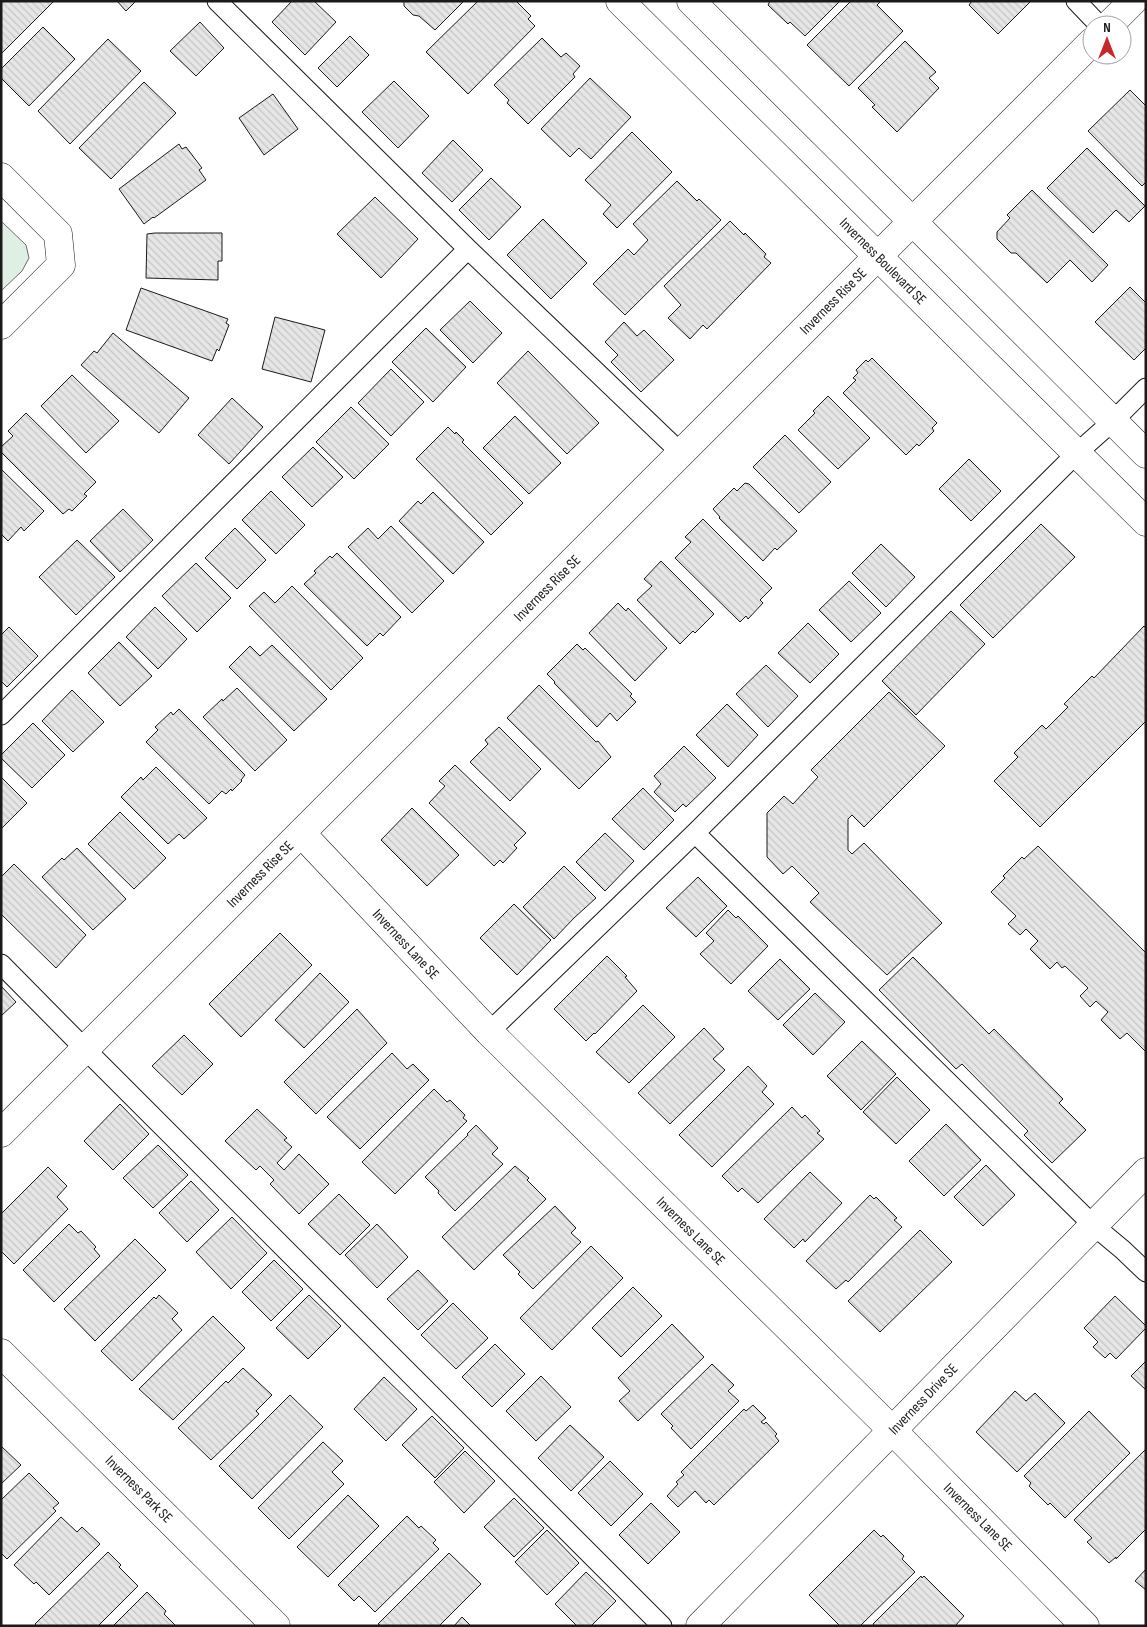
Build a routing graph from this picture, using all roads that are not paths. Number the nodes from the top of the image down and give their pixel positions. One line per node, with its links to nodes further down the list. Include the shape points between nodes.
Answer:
1 (217, 1): 11 (lane)
2 (620, 1): 12 (street, Inverness Boulevard SE)
3 (691, 1): 10 (street)
4 (1076, 1): 6 (lane)
5 (1133, 1): 7 (street)
6 (1089, 15)
7 (1119, 15)
8 (1082, 52): 10 (street, Inverness Rise SE)
9 (1, 177): 13 (street, via 58,234 61,265)
10 (912, 222): 12 (street, Inverness Rise SE); 15 (street)
11 (468, 248): 16 (lane); 20 (lane)
12 (878, 256): 16 (street, Inverness Rise SE); 17 (street, Inverness Boulevard SE)
13 (1, 325)
14 (1146, 388): 15 (lane)
15 (1113, 421): 17 (lane); 18 (street)
16 (681, 453): 21 (street, Inverness Rise SE)
17 (1077, 453): 19 (street, Inverness Boulevard SE); 22 (lane)
18 (1146, 454)
19 (1146, 522)
20 (1, 715)
21 (301, 833): 24 (street, Inverness Lane SE); 25 (street, Inverness Rise SE)
22 (695, 833): 24 (lane); 28 (lane)
23 (1, 964): 25 (lane)
24 (489, 1032): 31 (street, Inverness Lane SE)
25 (84, 1050): 26 (street, Inverness Rise SE); 33 (lane)
26 (1, 1133)
27 (1146, 1172): 28 (street, Inverness Drive SE)
28 (1093, 1225): 29 (lane); 31 (street, Inverness Drive SE)
29 (1146, 1272)
30 (1, 1353): 32 (street, Inverness Park SE)
31 (892, 1430): 34 (street, Inverness Drive SE); 35 (street, Inverness Lane SE)
32 (276, 1626)
33 (662, 1626)
34 (700, 1626)
35 (1085, 1626)

